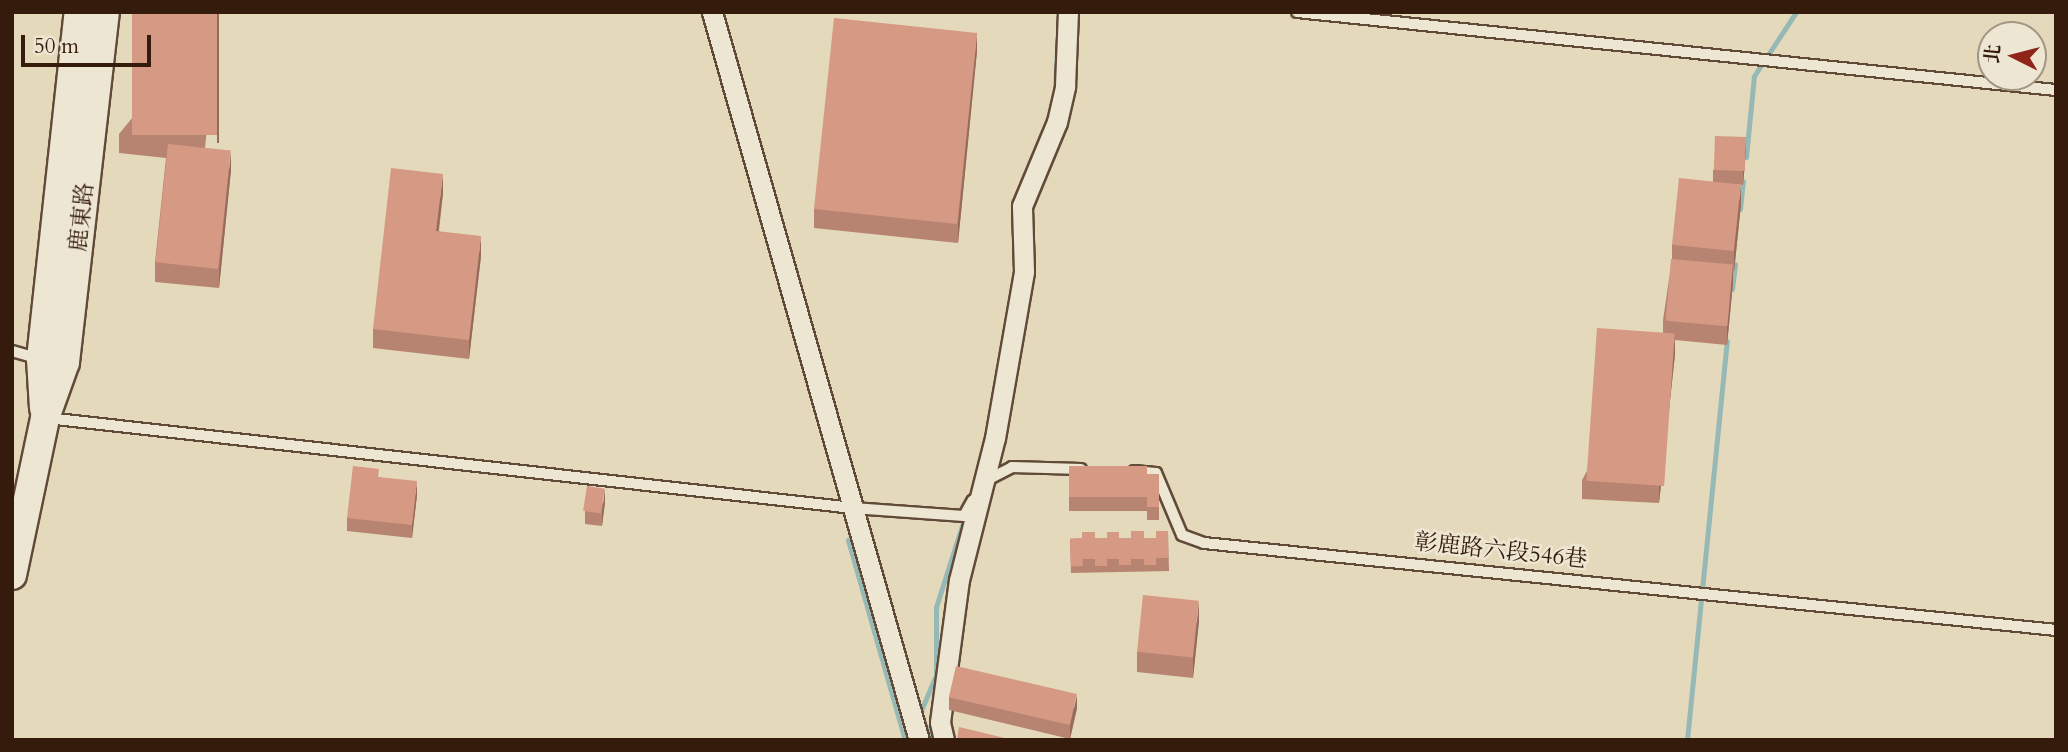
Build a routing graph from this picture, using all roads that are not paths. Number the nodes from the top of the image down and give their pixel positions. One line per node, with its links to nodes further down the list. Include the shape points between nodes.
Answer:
1 (79, 12): 8 (street, 鹿東路)
2 (105, 12): 9 (street, 鹿東路, via 65,362)
3 (712, 12): 13 (street)
4 (1068, 12): 12 (street, via 1065,86 1057,122 1022,206 1024,271)
5 (1297, 12): 6 (lane)
6 (2056, 90)
7 (12, 351): 8 (lane)
8 (41, 359): 9 (street, 鹿東路)
9 (44, 418): 13 (lane); 14 (street, 鹿東路)
10 (1090, 469): 12 (lane, via 1013,467)
11 (1116, 470): 15 (lane, 彰鹿路六段546巷, via 1156,473 1182,536 1204,543)
12 (986, 479): 13 (lane, via 964,516); 17 (street, via 959,580 940,722)
13 (853, 508): 16 (street)
14 (12, 575)
15 (2056, 630)
16 (919, 740)
17 (944, 740)

